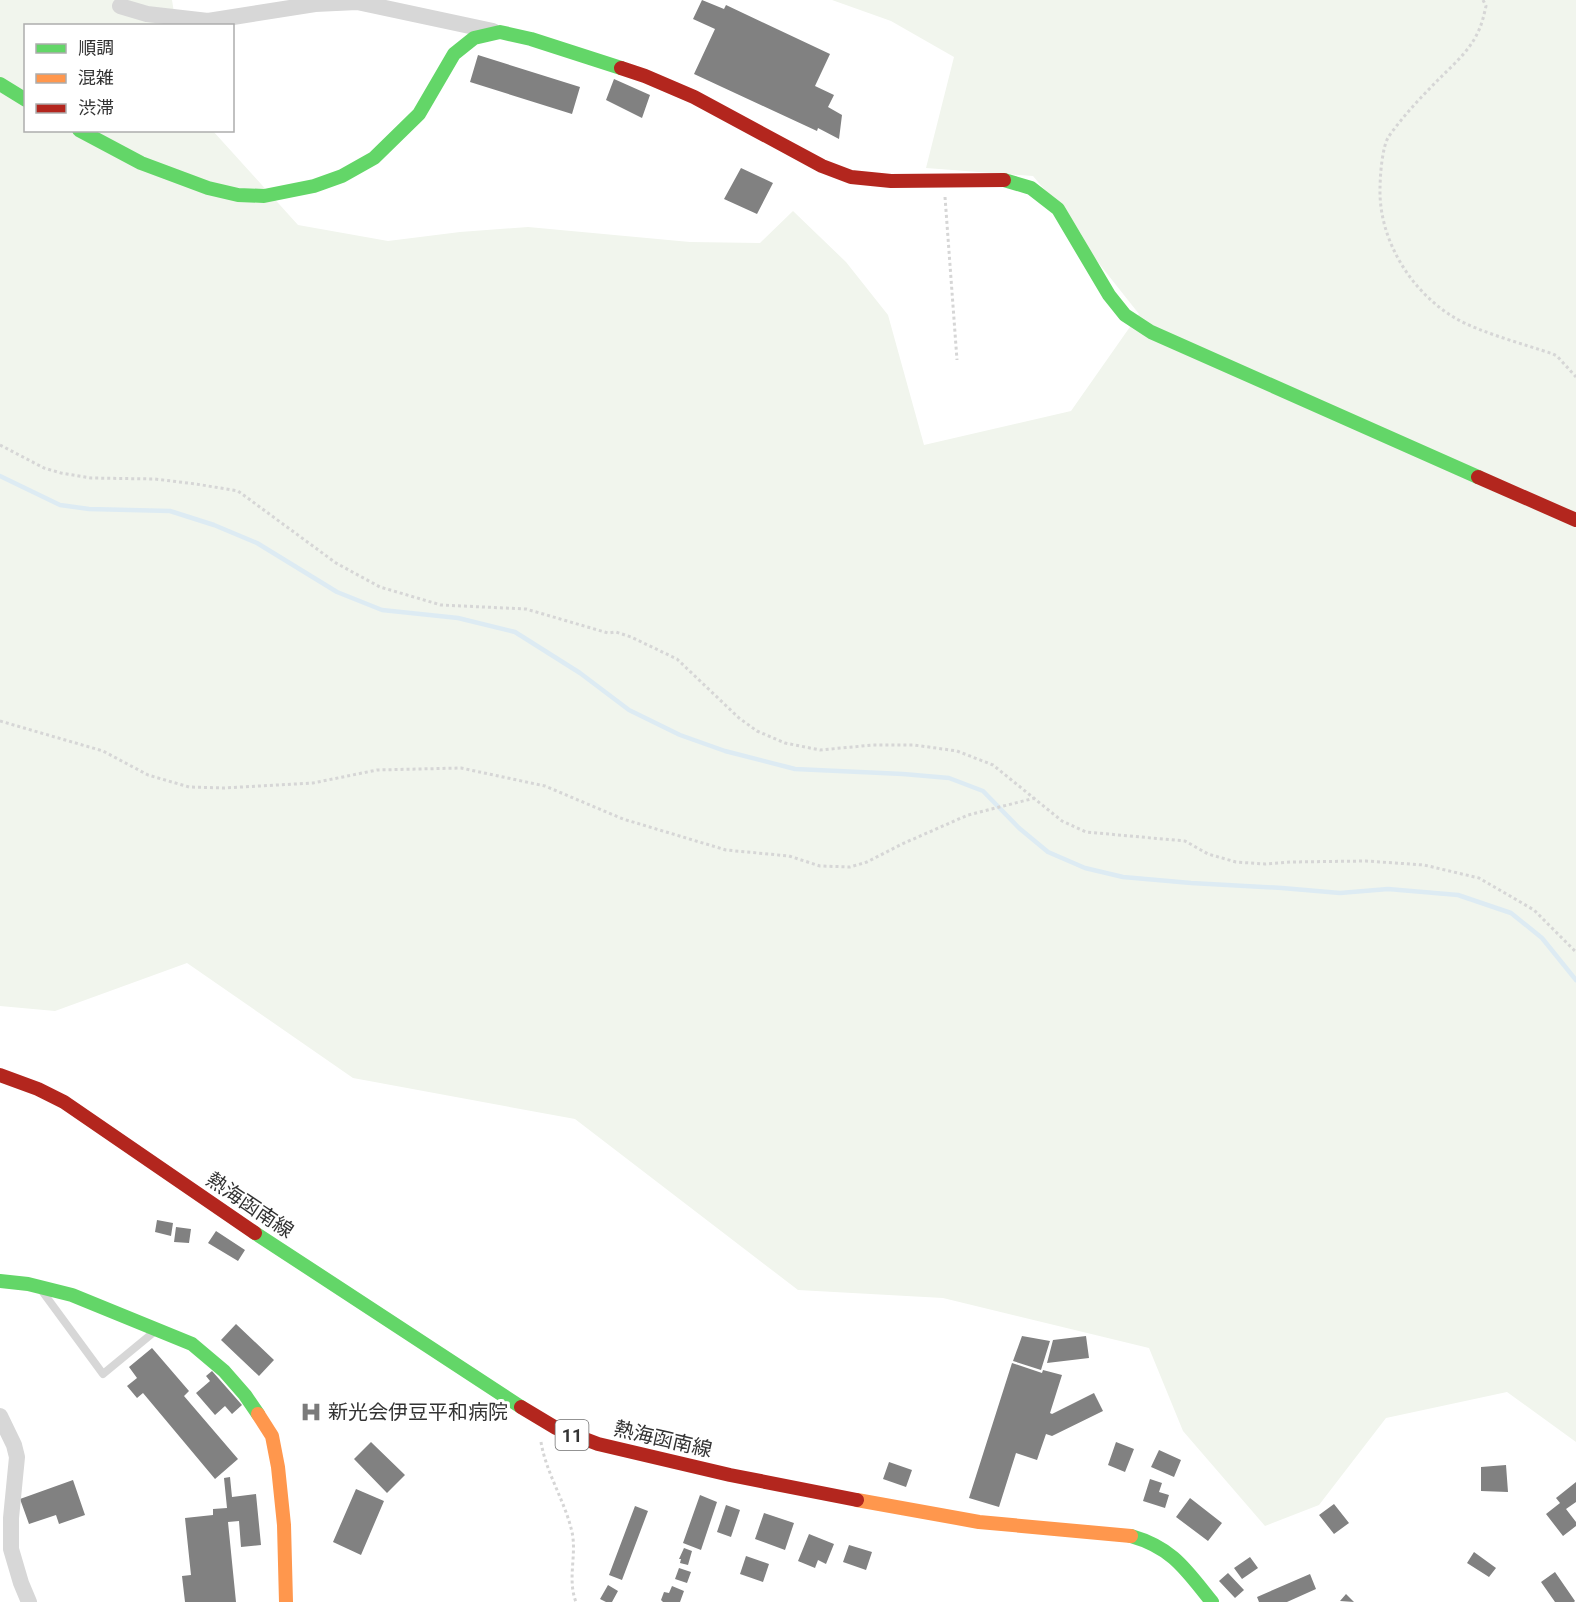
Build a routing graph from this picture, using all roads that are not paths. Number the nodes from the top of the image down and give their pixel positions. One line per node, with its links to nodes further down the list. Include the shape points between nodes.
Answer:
1 (357, 1): 2 (street, via 208,21 147,14); 3 (street)
2 (120, 6)
3 (500, 32): 6 (street, via 474,38 454,54 418,114 374,158 314,186 264,196 208,188 141,163); 7 (street, via 645,76 851,177 891,181 1003,180 1031,188 1058,209 1125,315 1151,332)
4 (0, 84): 5 (street)
5 (24, 99)
6 (83, 132)
7 (1576, 520)
8 (0, 1075): 15 (street, 熱海函南線 / 11, via 64,1102 239,1222 556,1428 598,1444 742,1478 929,1514 1133,1536 1169,1553)
9 (0, 1281): 10 (street)
10 (39, 1287): 11 (street, via 72,1295); 11 (lane, via 103,1374)
11 (157, 1329): 14 (street, via 192,1344 216,1364 245,1395 272,1436 284,1525)
12 (0, 1416): 13 (street, via 17,1457 11,1549)
13 (29, 1602)
14 (286, 1602)
15 (1212, 1602)

